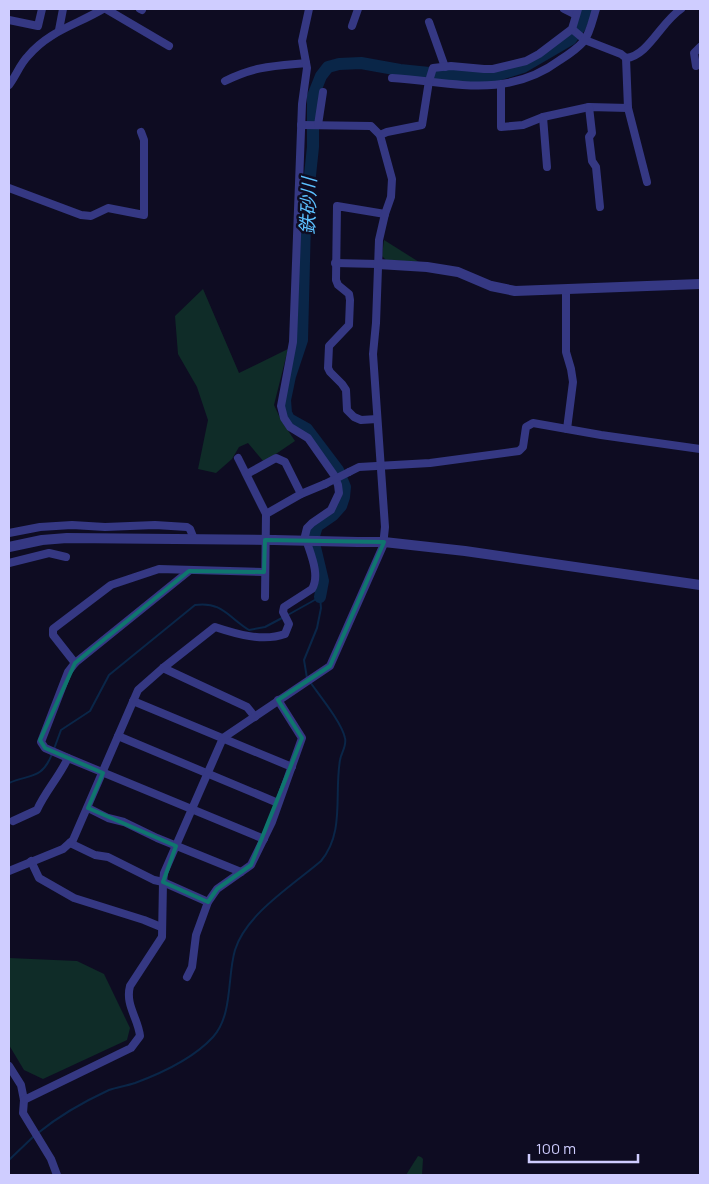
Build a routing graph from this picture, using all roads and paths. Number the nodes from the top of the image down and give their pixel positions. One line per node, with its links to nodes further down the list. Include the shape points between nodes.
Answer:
1 (42, 9): 10 (street, via 38,26)
2 (62, 9): 14 (street)
3 (105, 9): 14 (street); 16 (street)
4 (309, 9): 19 (street, via 302,40)
5 (358, 9): 12 (street)
6 (564, 9): 9 (street)
7 (596, 9): 15 (street)
8 (680, 9): 18 (street, via 640,53)
9 (577, 12): 13 (street)
10 (9, 20)
11 (429, 22): 21 (street)
12 (352, 26)
13 (572, 29): 15 (street); 21 (street, via 526,61 484,69)
14 (59, 30): 25 (street, via 27,56)
15 (585, 40): 18 (street); 26 (street, via 534,76)
16 (169, 46)
17 (700, 46): 20 (street, via 694,53)
18 (626, 58): 29 (street)
19 (306, 63): 23 (street, via 244,71); 31 (street)
20 (696, 66)
21 (445, 67): 24 (street, via 433,68)
22 (392, 78): 24 (street)
23 (225, 81)
24 (429, 81): 26 (street, via 457,86); 34 (street, via 422,126)
25 (9, 85)
26 (501, 85): 30 (street, via 501,128 523,125)
27 (323, 92): 32 (street)
28 (589, 107): 29 (street); 30 (street); 38 (street, via 592,133 589,137)
29 (628, 108): 36 (street)
30 (543, 117): 35 (street)
31 (302, 125): 32 (street); 64 (street, via 293,342 281,406 290,427 308,438 334,475 339,493 331,510 312,522 306,532 315,573 314,586 284,607 289,628 285,634 271,637 239,634 215,627)
32 (318, 126): 34 (street, via 371,126)
33 (141, 132): 37 (street, via 144,140 144,215 108,208 91,216 81,215)
34 (380, 135): 39 (street, via 392,179 391,197)
35 (547, 167)
36 (647, 182)
37 (9, 188)
38 (600, 207)
39 (384, 214): 40 (street, via 337,206); 41 (street)
40 (335, 263): 41 (street); 44 (street, via 338,285 349,294 349,325 329,346 328,368 346,390 348,410 354,417)
41 (378, 264): 43 (street, via 458,272 515,292); 44 (street, via 373,354)
42 (700, 284): 43 (street)
43 (566, 290): 45 (street, via 566,352 573,382)
44 (378, 419): 48 (street)
45 (567, 429): 46 (street); 48 (street, via 530,424 526,427 519,451 430,463)
46 (700, 449)
47 (238, 458): 49 (street)
48 (381, 465): 50 (street, bridge, via 360,467); 55 (street)
49 (247, 474): 50 (street, via 276,458 281,459); 51 (street)
50 (301, 494): 51 (street)
51 (266, 514): 54 (street)
52 (9, 533): 53 (street, via 40,526 156,525 187,527)
53 (194, 539): 54 (street); 56 (street, via 67,538)
54 (270, 540): 55 (street, bridge); 60 (street)
55 (384, 542): 61 (street, via 465,550); 65 (street, via 330,666)
56 (9, 547)
57 (66, 557): 58 (street, via 49,553)
58 (9, 563)
59 (189, 571): 60 (street); 63 (street); 63 (street, via 159,569 111,585 54,628 53,635)
60 (264, 572): 62 (street)
61 (700, 585)
62 (265, 597)
63 (75, 663): 70 (street, via 68,672 40,740 45,748)
64 (163, 668): 66 (street, via 138,690); 67 (street, via 248,706)
65 (278, 700): 67 (street); 71 (street, via 302,738)
66 (133, 701): 68 (street); 69 (street)
67 (255, 717): 69 (street)
68 (118, 736): 72 (street); 73 (street)
69 (223, 738): 71 (street); 73 (street)
70 (66, 757): 72 (street); 77 (street, via 60,775 37,810)
71 (292, 767): 74 (street)
72 (103, 773): 75 (street); 76 (street)
73 (207, 774): 74 (street); 76 (street)
74 (278, 804): 78 (street)
75 (88, 808): 79 (street); 80 (street)
76 (192, 808): 78 (street); 80 (street)
77 (12, 821)
78 (264, 839): 83 (street, via 251,865)
79 (70, 843): 81 (street, via 63,849); 84 (street)
80 (176, 846): 83 (street); 84 (street)
81 (30, 861): 82 (street); 86 (street, via 39,878 74,898)
82 (9, 871)
83 (241, 872): 85 (street, via 217,889)
84 (163, 882): 85 (street); 86 (street)
85 (208, 902): 87 (street, via 196,935)
86 (161, 927): 89 (street, via 162,937 128,994 140,1036 131,1048)
87 (188, 977)
88 (9, 1066): 89 (street, via 21,1085)
89 (24, 1100): 90 (street, via 23,1113)
90 (57, 1175)

